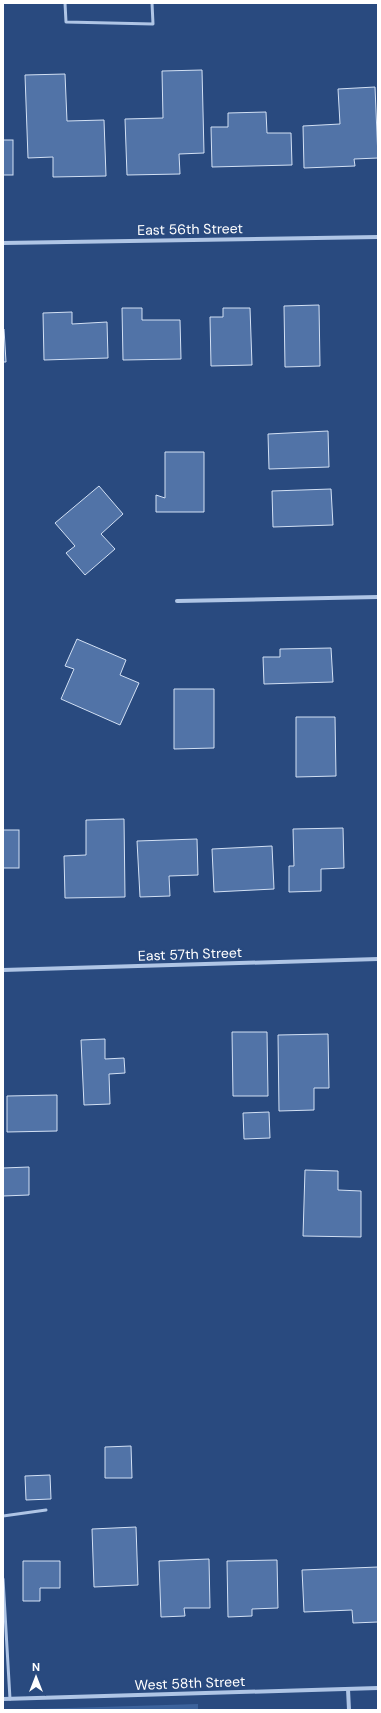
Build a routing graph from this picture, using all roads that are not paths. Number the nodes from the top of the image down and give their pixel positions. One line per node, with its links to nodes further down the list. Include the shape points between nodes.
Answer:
1 (65, 3): 2 (lane, via 66,22 153,24)
2 (152, 3)
3 (378, 238): 4 (street, East 56th Street)
4 (3, 243)
5 (378, 598): 6 (street)
6 (177, 601)
7 (378, 960): 8 (street, East 57th Street)
8 (3, 970)
9 (46, 1510): 10 (lane)
10 (3, 1516)
11 (3, 1578): 15 (lane)
12 (378, 1688): 13 (street, West 58th Street)
13 (348, 1689): 15 (street, West 58th Street); 16 (street)
14 (3, 1699): 15 (street, West 58th Street)
15 (10, 1699)
16 (349, 1710)

